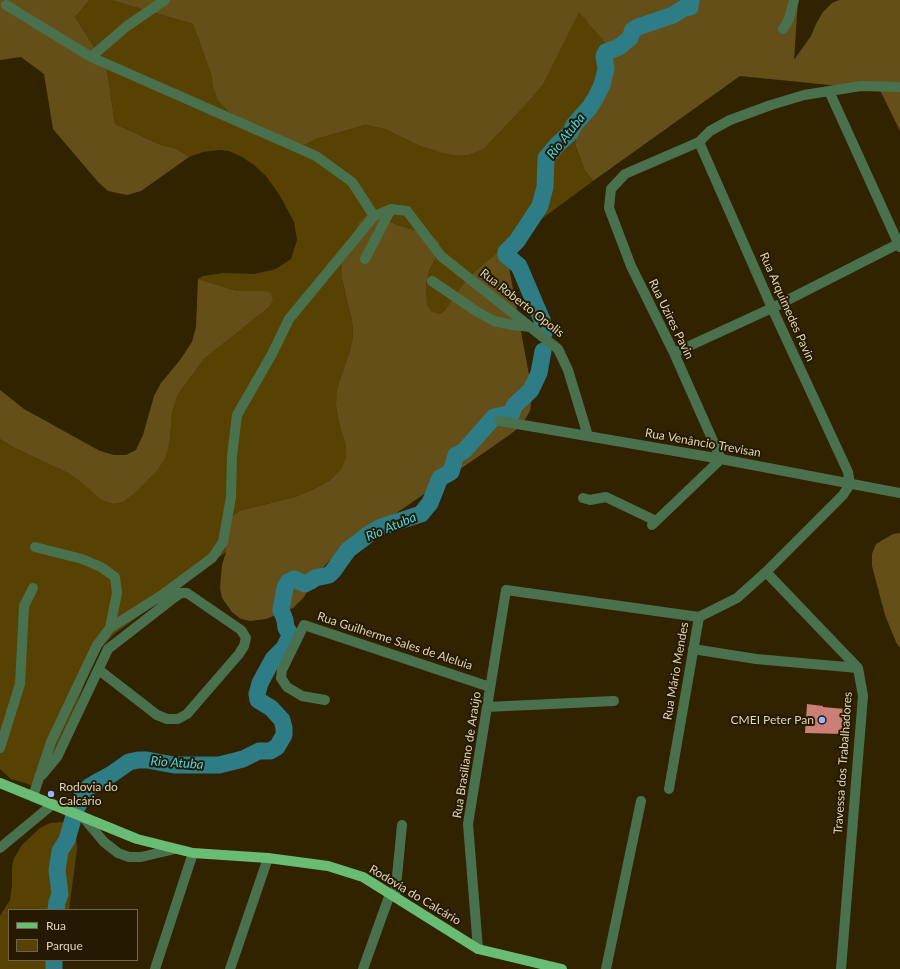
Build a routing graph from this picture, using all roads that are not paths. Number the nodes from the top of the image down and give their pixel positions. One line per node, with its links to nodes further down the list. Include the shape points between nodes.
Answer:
1 (165, 0): 5 (street, via 127,26)
2 (794, 0): 4 (street, via 789,19)
3 (6, 5): 5 (street)
4 (783, 29)
5 (91, 57): 10 (street, via 316,156 352,182)
6 (900, 86): 7 (street, via 861,86)
7 (829, 91): 8 (street, via 771,104 730,120 710,131); 11 (street)
8 (699, 142): 14 (street, Rua Arquimedes Pavin); 16 (street, Rua Uzires Pavin, via 625,174 611,189 609,208 631,266)
9 (391, 209): 10 (street); 12 (street); 15 (street, Rua Roberto Opolis, via 407,211 441,256)
10 (374, 216): 27 (street, via 289,318 272,354 237,415 231,497 223,542 212,558 193,573)
11 (899, 246): 14 (street)
12 (365, 259)
13 (432, 281): 15 (street, via 494,321)
14 (772, 308): 16 (street); 20 (street, Rua Arquimedes Pavin, via 848,472)
15 (531, 327): 18 (street, Rua Roberto Opolis, via 558,349 568,370)
16 (674, 353): 19 (street, Rua Uzires Pavin)
17 (500, 421): 18 (street, Rua Venâncio Trevisan)
18 (588, 436): 19 (street, Rua Venâncio Trevisan)
19 (721, 459): 20 (street, Rua Venâncio Trevisan); 22 (street, via 654,523 606,497 590,500)
20 (850, 484): 21 (street, Rua Venâncio Trevisan); 24 (street, Rua Mário Mendes)
21 (900, 493)
22 (583, 498)
23 (35, 547): 27 (street, via 82,559 101,567 115,577 117,592)
24 (766, 572): 26 (street, Rua Mário Mendes, via 737,598); 29 (street)
25 (33, 588): 35 (street, via 24,606 20,684)
26 (699, 617): 28 (street, Rua Mário Mendes); 31 (street, Rua Brasiliano de Araújo, via 506,590)
27 (110, 628): 36 (street, via 97,645 50,742)
28 (693, 649): 29 (street, via 756,659); 38 (street, Rua Mário Mendes)
29 (858, 668): 56 (street, Travessa dos Trabalhadores, via 863,696)
30 (99, 670): 30 (street, via 108,649 182,593 194,596 241,630 246,638 239,654 187,714 178,719 167,719 157,715); 36 (street, via 57,757)
31 (490, 687): 32 (street, Rua Guilherme Sales de Aleluia, via 304,625 282,670 281,678 287,687 302,696); 34 (street, Rua Brasiliano de Araújo)
32 (325, 700)
33 (614, 701): 34 (street)
34 (487, 707): 49 (street, Rua Brasiliano de Araújo, via 468,824)
35 (0, 748)
36 (39, 778): 39 (street)
37 (0, 783): 39 (main road, Rodovia do Calcário)
38 (668, 789)
39 (33, 796): 41 (main road, Rodovia do Calcário)
40 (641, 801): 55 (street)
41 (53, 804): 42 (main road, Rodovia do Calcário); 44 (street)
42 (84, 818): 45 (main road, Rodovia do Calcário, via 137,839); 45 (street, via 104,842 118,853 129,857 141,857)
43 (402, 825): 48 (street)
44 (0, 848)
45 (175, 848): 46 (main road, Rodovia do Calcário)
46 (193, 853): 47 (main road, Rodovia do Calcário); 51 (street)
47 (268, 858): 48 (main road, Rodovia do Calcário, via 328,866 363,877); 52 (street)
48 (392, 895): 49 (main road, Rodovia do Calcário); 53 (street)
49 (478, 949): 50 (main road, Rodovia do Calcário)
50 (548, 968): 54 (main road, Rodovia do Calcário)
51 (155, 969)
52 (230, 969)
53 (363, 969)
54 (562, 969)
55 (606, 969)
56 (841, 969)

